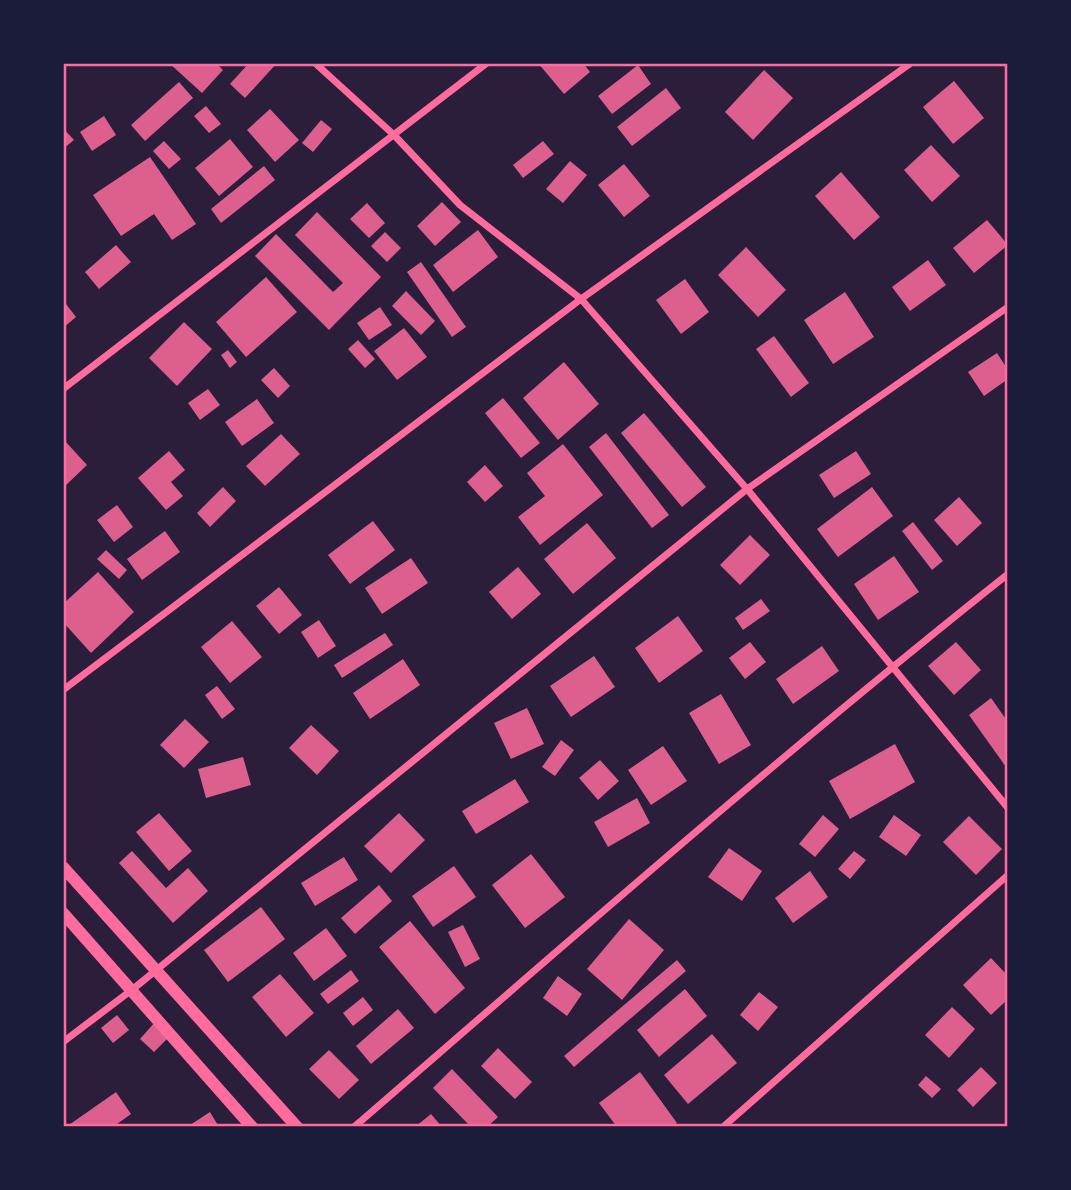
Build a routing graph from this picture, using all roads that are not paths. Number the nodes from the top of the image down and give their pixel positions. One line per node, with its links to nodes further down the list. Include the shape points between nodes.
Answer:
1 (315, 63): 4 (street)
2 (487, 63): 4 (street)
3 (911, 63): 5 (street)
4 (394, 135): 5 (street, via 460,205); 7 (street)
5 (581, 299): 8 (street); 11 (street)
6 (1008, 307): 8 (street)
7 (63, 389)
8 (747, 489): 10 (street); 16 (street)
9 (1008, 574): 10 (street)
10 (893, 665): 12 (street); 21 (street)
11 (63, 690)
12 (1008, 807)
13 (63, 867): 16 (street)
14 (1008, 875): 22 (street)
15 (63, 913): 17 (street)
16 (157, 970): 17 (street); 20 (street)
17 (133, 989): 18 (street); 19 (street)
18 (63, 1042)
19 (252, 1127)
20 (298, 1127)
21 (354, 1127)
22 (723, 1127)

